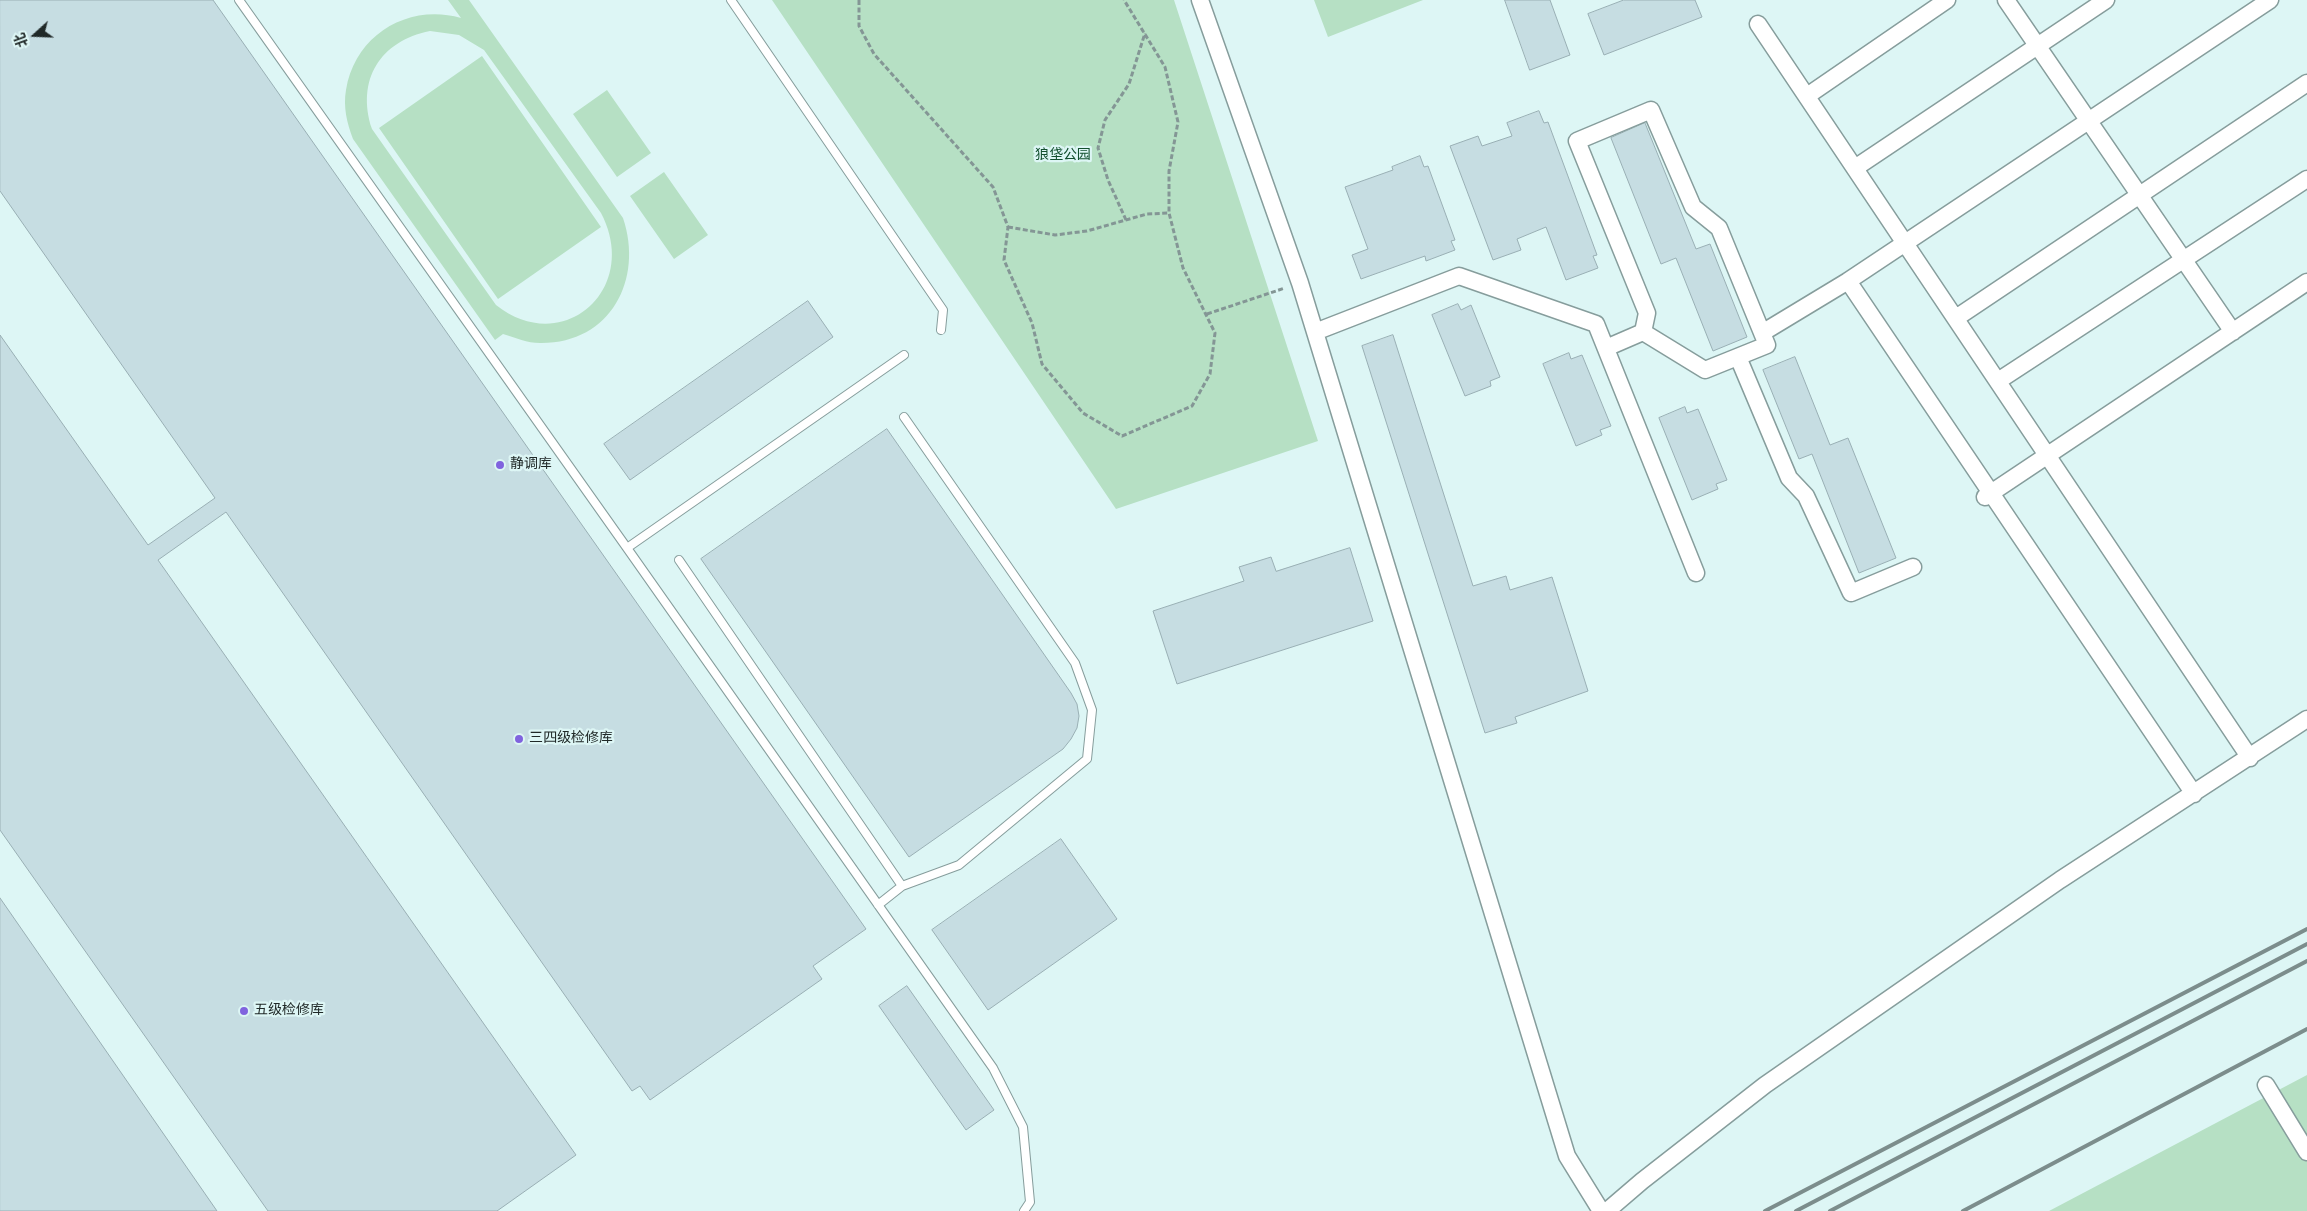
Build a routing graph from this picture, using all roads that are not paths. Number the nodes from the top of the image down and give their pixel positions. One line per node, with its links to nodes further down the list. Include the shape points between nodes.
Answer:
1 (238, 0): 33 (lane)
2 (731, 0): 21 (lane, via 943,310)
3 (1200, 0): 22 (street)
4 (1947, 0): 11 (street)
5 (2006, 0): 9 (street)
6 (2106, 0): 9 (street)
7 (2270, 0): 12 (street)
8 (1758, 24): 11 (street)
9 (2037, 46): 12 (street); 13 (street)
10 (2307, 83): 15 (street)
11 (1807, 96): 13 (street)
12 (2089, 121): 15 (street); 16 (street)
13 (1855, 168): 16 (street)
14 (2307, 179): 17 (street)
15 (2140, 195): 17 (street); 20 (street)
16 (1905, 243): 18 (street); 20 (street)
17 (2184, 260): 24 (street); 29 (street)
18 (1848, 281): 25 (street); 32 (street)
19 (2307, 282): 24 (street)
20 (1956, 318): 29 (street)
21 (941, 330)
22 (1315, 332): 26 (street, via 1459,276 1596,324); 45 (street, via 1567,1156)
23 (1643, 332): 25 (street, via 1647,313 1577,141 1652,110 1693,206 1719,228); 26 (street); 28 (street, via 1705,370)
24 (2233, 332): 31 (street)
25 (1762, 333): 28 (street, via 1767,345)
26 (1606, 348): 36 (street)
27 (904, 355): 33 (lane)
28 (1738, 357): 35 (street, via 1789,478 1806,496 1851,593)
29 (1998, 381): 31 (street)
30 (904, 417): 40 (lane, via 1075,663 1092,710 1087,759 959,864)
31 (2048, 456): 32 (street); 38 (street)
32 (1988, 496): 39 (street)
33 (627, 548): 41 (lane)
34 (679, 560): 40 (lane)
35 (1913, 567)
36 (1696, 572)
37 (2307, 719): 38 (street)
38 (2250, 758): 39 (street)
39 (2194, 794): 46 (street, via 2060,880 1765,1086)
40 (902, 886): 41 (lane)
41 (878, 905): 44 (lane, via 992,1068 1023,1127 1030,1202)
42 (2266, 1085): 43 (street)
43 (2307, 1152)
44 (1024, 1211)
45 (1601, 1211)
46 (1607, 1211)

